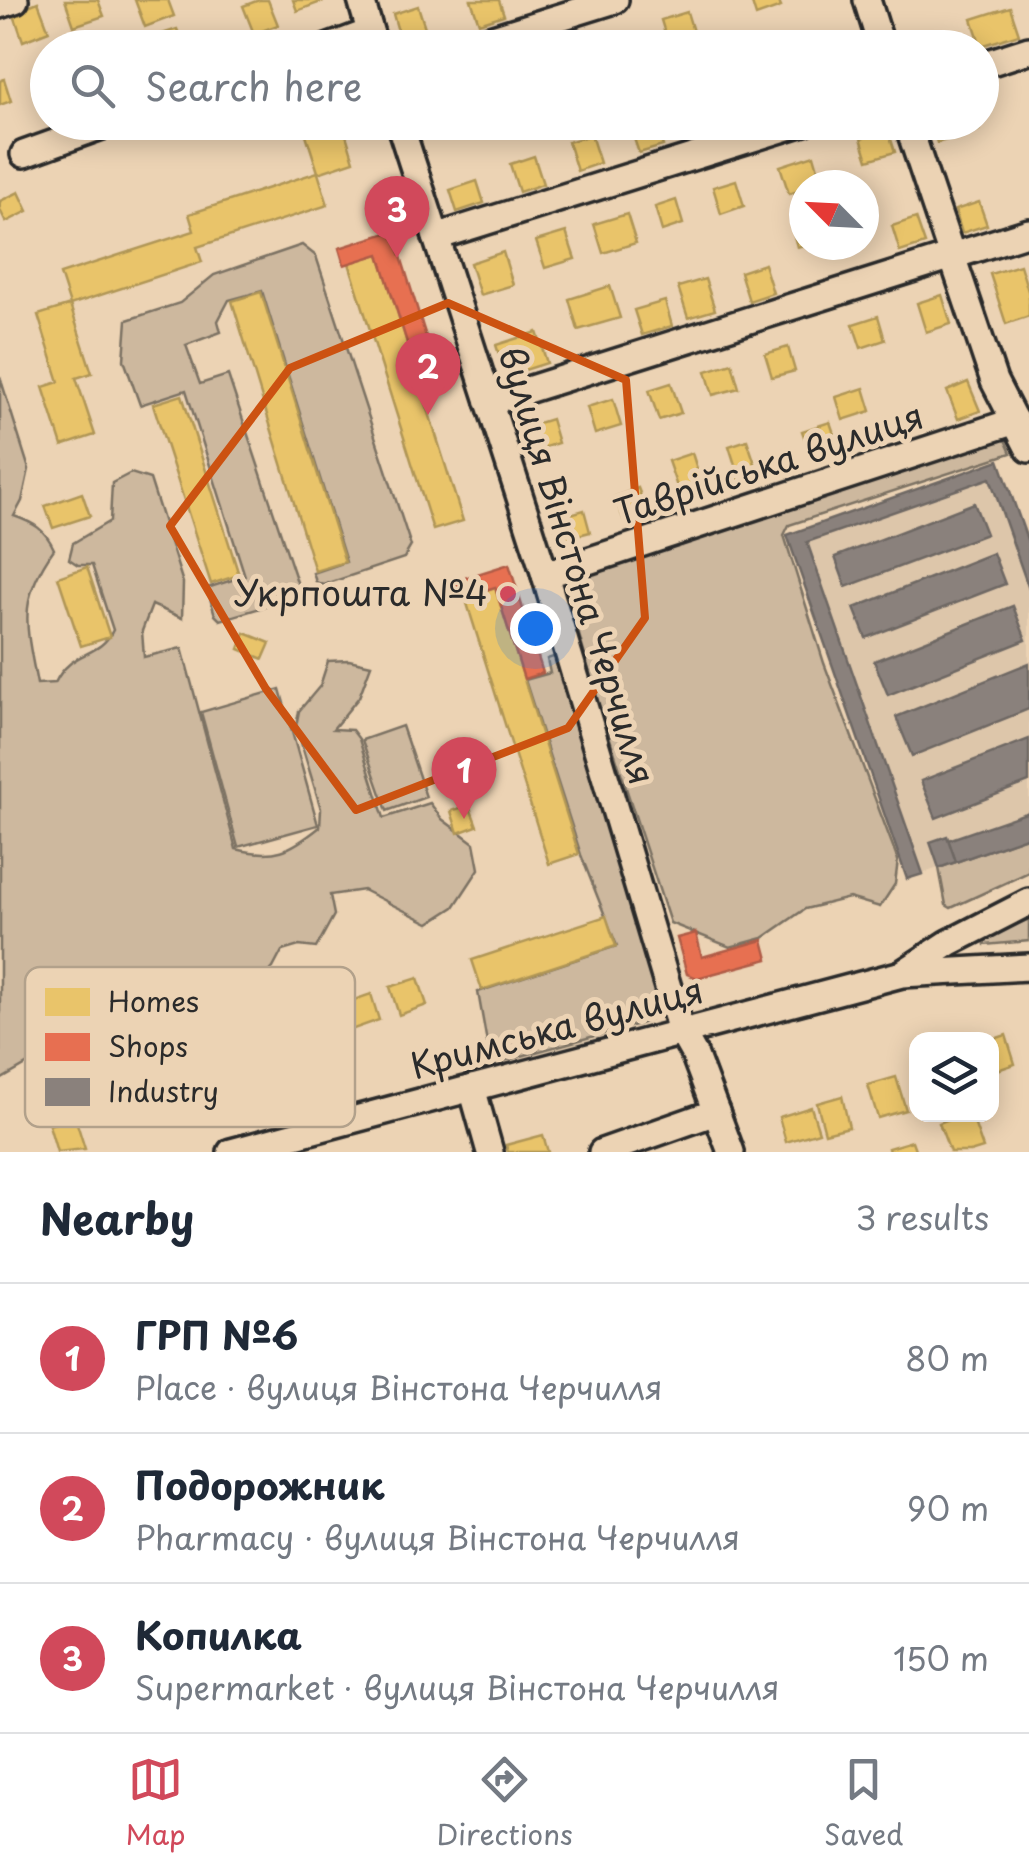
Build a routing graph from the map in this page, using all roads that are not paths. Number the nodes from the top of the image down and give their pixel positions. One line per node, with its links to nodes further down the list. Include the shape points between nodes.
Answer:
1 (15, 0): 5 (street)
2 (361, 0): 6 (street)
3 (616, 0): 7 (street)
4 (867, 0): 8 (street)
5 (0, 6)
6 (369, 30)
7 (518, 30)
8 (876, 30)
9 (1029, 50): 10 (street)
10 (999, 60)
11 (63, 140): 15 (street)
12 (405, 140): 17 (street, вулиця Вінстона Черчилля)
13 (747, 140): 17 (street)
14 (913, 140): 18 (street)
15 (24, 154)
16 (1029, 232): 18 (street)
17 (436, 238): 19 (street, вулиця Вінстона Черчилля)
18 (950, 254): 19 (street); 20 (street)
19 (489, 402): 22 (street, вулиця Вінстона Черчилля)
20 (1014, 420): 21 (street); 22 (street, Таврійська вулиця)
21 (1029, 449)
22 (545, 575): 28 (street, вулиця Вінстона Черчилля)
23 (1029, 902): 24 (street, Кримська вулиця)
24 (949, 943): 26 (street, via 952,958); 27 (street, Кримська вулиця)
25 (1029, 966): 26 (street, Кримська вулиця)
26 (976, 970): 27 (street, Кримська вулиця)
27 (902, 974): 28 (street, Кримська вулиця)
28 (681, 1031): 29 (street, Кримська вулиця); 30 (street, вулиця Вінстона Черчилля)
29 (472, 1088): 31 (street, Кримська вулиця); 34 (street)
30 (716, 1112): 35 (street); 36 (street, вулиця Вінстона Черчилля)
31 (355, 1120)
32 (329, 1127): 33 (street, Кримська вулиця)
33 (241, 1151)
34 (490, 1152)
35 (602, 1152)
36 (730, 1152)

